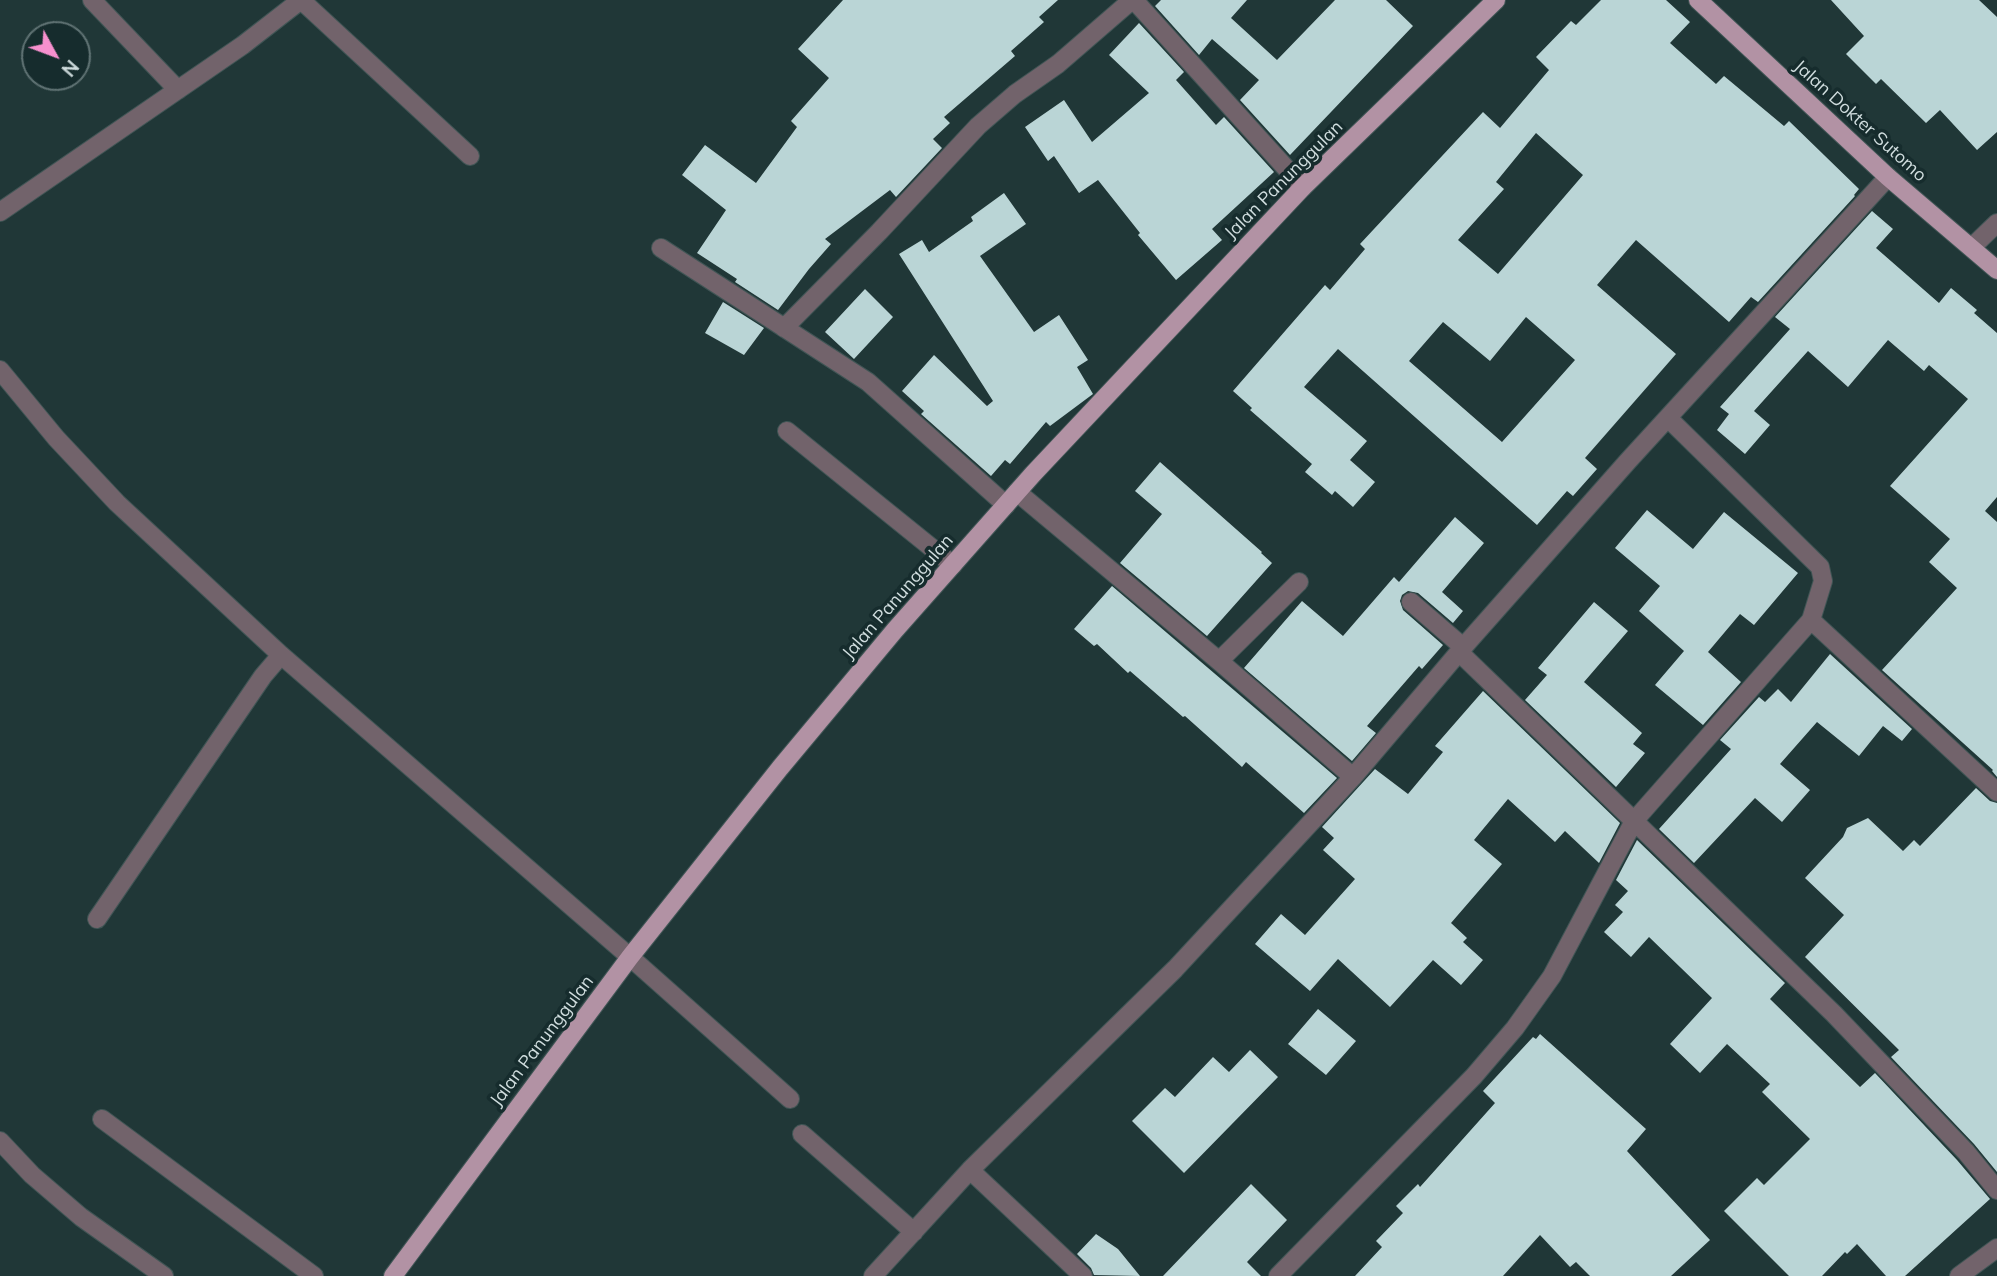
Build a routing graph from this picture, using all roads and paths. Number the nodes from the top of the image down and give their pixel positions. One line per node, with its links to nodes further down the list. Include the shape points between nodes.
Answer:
1 (92, 0): 6 (street)
2 (301, 0): 6 (street); 7 (street)
3 (1133, 0): 9 (street); 15 (street, via 978,126)
4 (1496, 0): 9 (main road, Jalan Panunggulan)
5 (1698, 0): 8 (main road, Jalan Dokter Sutomo)
6 (178, 90): 10 (street)
7 (470, 156)
8 (1888, 177): 12 (main road, Jalan Dokter Sutomo); 17 (street)
9 (1303, 187): 19 (main road, Jalan Panunggulan)
10 (0, 212)
11 (1997, 223): 12 (street)
12 (1972, 247): 14 (main road, Jalan Dokter Sutomo)
13 (661, 248): 15 (street)
14 (1997, 270)
15 (784, 328): 19 (street, via 868,382)
16 (0, 370): 25 (street, via 117,503)
17 (1668, 418): 23 (street, via 1820,567 1824,581); 24 (street)
18 (787, 431): 20 (street)
19 (1011, 499): 20 (main road, Jalan Panunggulan); 26 (street)
20 (953, 565): 31 (main road, Jalan Panunggulan, via 789,757)
21 (1299, 582): 26 (street)
22 (1411, 602): 24 (street)
23 (1811, 620): 28 (street); 29 (street)
24 (1461, 649): 27 (street); 29 (street)
25 (281, 655): 30 (street, via 262,676); 31 (street)
26 (1219, 661): 27 (street)
27 (1353, 777): 36 (street, via 1175,969)
28 (1997, 792)
29 (1634, 821): 37 (street, via 1835,1014); 45 (street, via 1552,976 1515,1028 1474,1076)
30 (97, 919)
31 (630, 957): 32 (street); 42 (main road, Jalan Panunggulan)
32 (790, 1099)
33 (102, 1119): 41 (street)
34 (802, 1135): 38 (street)
35 (0, 1141): 40 (street, via 81,1217)
36 (970, 1170): 38 (street); 44 (street)
37 (1997, 1190)
38 (914, 1232): 43 (street)
39 (1997, 1248): 46 (street)
40 (164, 1276)
41 (314, 1276)
42 (393, 1276)
43 (873, 1276)
44 (1083, 1276)
45 (1278, 1276)
46 (1959, 1276)

